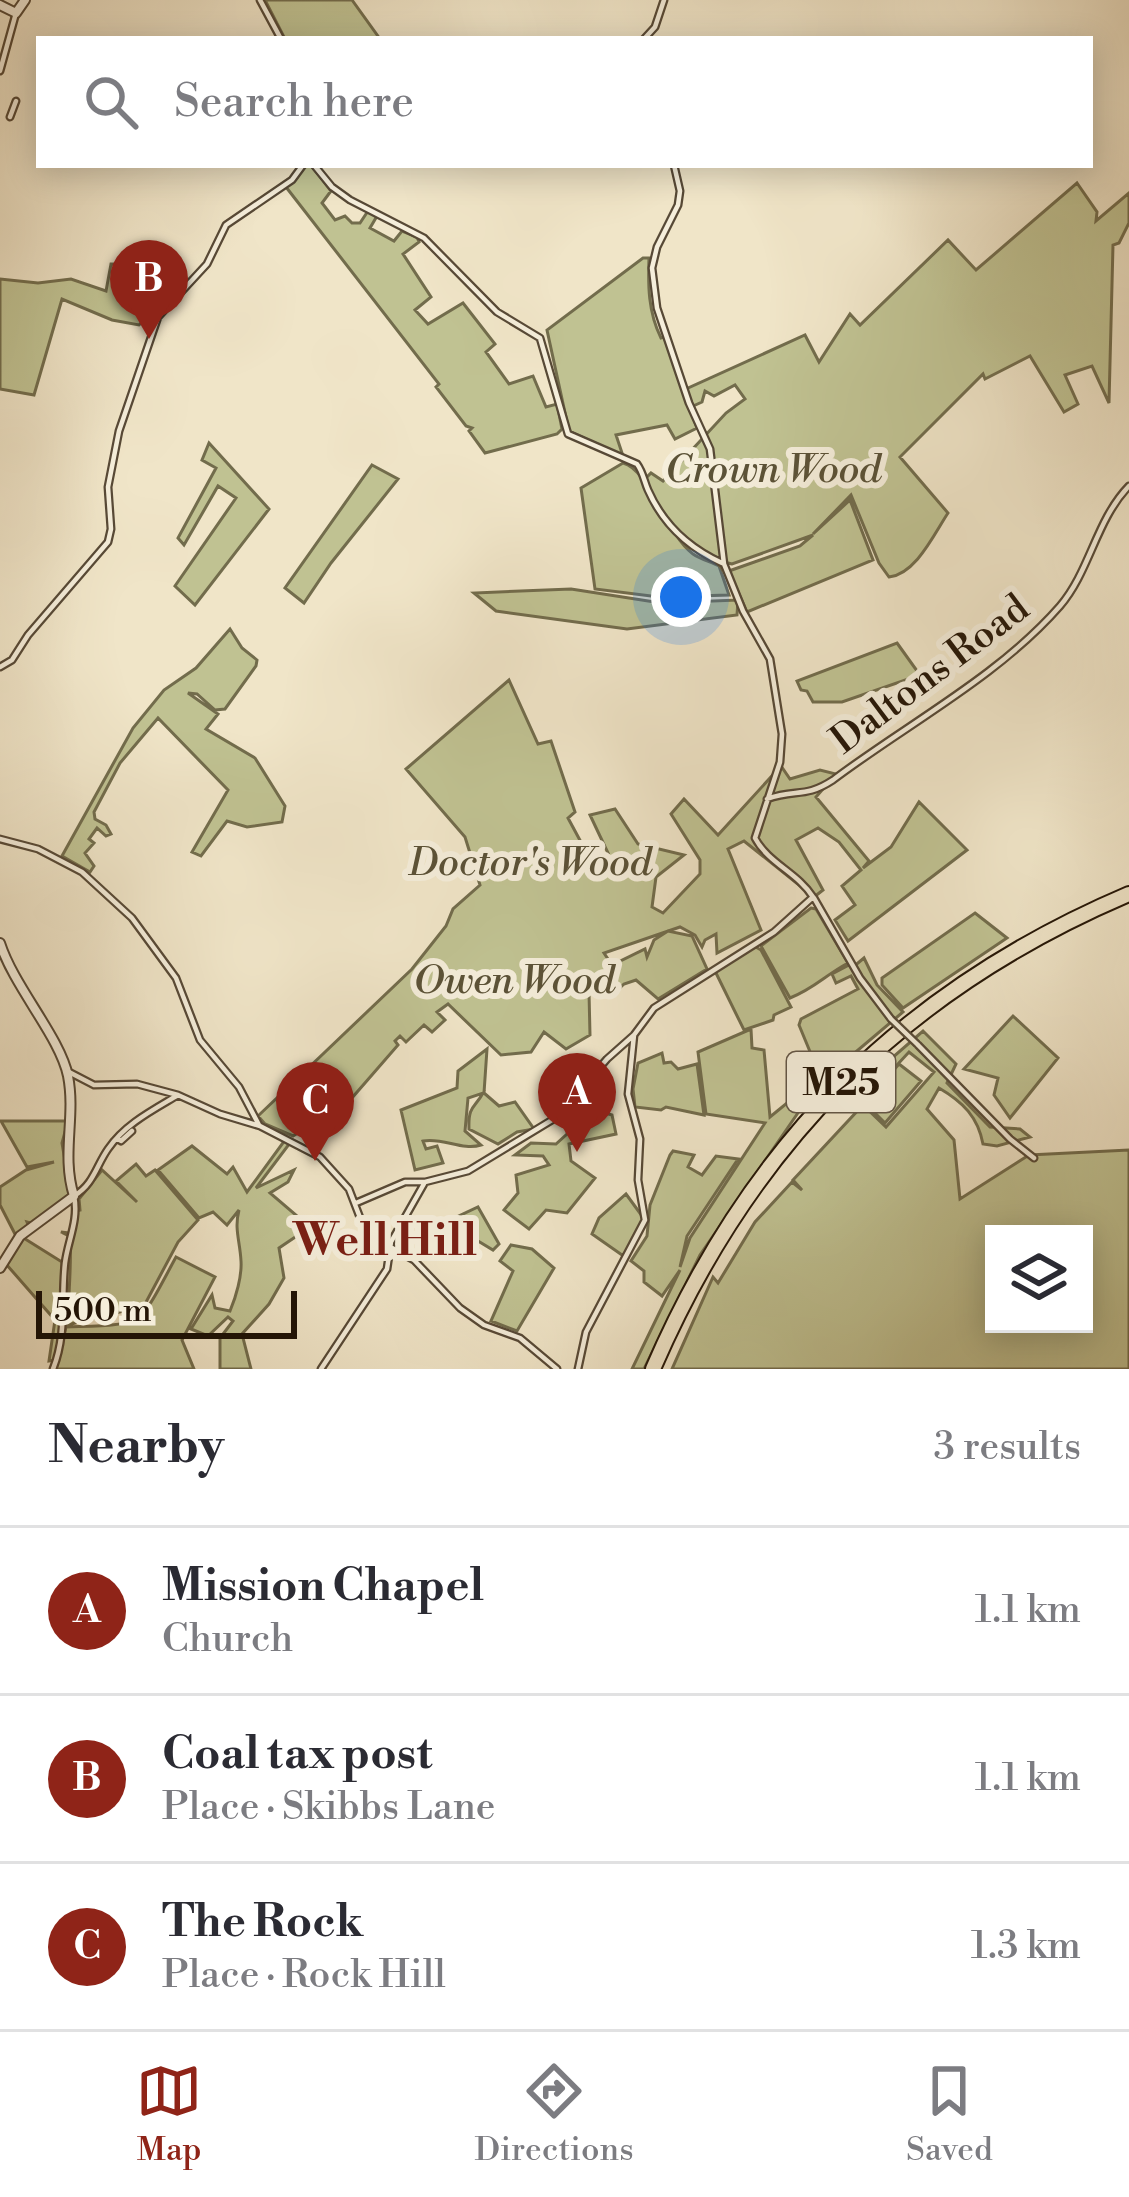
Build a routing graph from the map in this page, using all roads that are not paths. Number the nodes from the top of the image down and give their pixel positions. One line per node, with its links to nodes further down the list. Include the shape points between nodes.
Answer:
1 (25, 0): 5 (street)
2 (260, 0): 6 (street)
3 (664, 0): 7 (street)
4 (0, 5): 5 (street)
5 (16, 13): 8 (street)
6 (279, 36)
7 (647, 36)
8 (2, 59): 9 (street)
9 (0, 71)
10 (16, 101): 11 (street, via 11,114)
11 (0, 107)
12 (301, 168): 17 (street, via 224,228 207,264 158,317 119,431 108,542)
13 (316, 168): 16 (street, via 350,200 424,238 497,312 540,338 568,434 638,464 691,549)
14 (675, 168): 16 (street, via 678,205 654,254 653,288 710,449)
15 (1129, 487): 18 (street, Daltons Road, via 1069,593 1024,639 814,792)
16 (724, 564): 18 (street, via 774,674 782,752)
17 (0, 667)
18 (767, 799): 20 (street, via 755,838)
19 (0, 839): 26 (street, via 82,872 132,918 176,978 200,1040)
20 (813, 897): 23 (street, via 774,932 662,1001); 29 (street, bridge, via 891,1018)
21 (1129, 898): 39 (highway, M25, via 1030,940 972,976 849,1074 733,1215)
22 (0, 943): 24 (street)
23 (634, 1035): 30 (street, via 557,1117 468,1171); 38 (street, via 628,1094 645,1220 586,1332)
24 (67, 1071): 25 (street, via 94,1085 137,1084); 31 (street)
25 (178, 1095): 26 (street); 28 (street)
26 (260, 1126): 32 (street, via 324,1160)
27 (132, 1131): 28 (street)
28 (117, 1138): 31 (street)
29 (1034, 1158)
30 (425, 1182): 32 (street, via 394,1185); 33 (street)
31 (74, 1196): 34 (street, via 20,1236); 35 (street)
32 (356, 1203): 33 (street, via 364,1228)
33 (390, 1247): 36 (street, via 387,1269); 37 (street, via 414,1260 456,1305 520,1338)
34 (0, 1268)
35 (53, 1369)
36 (321, 1369)
37 (557, 1369)
38 (578, 1369)
39 (657, 1369)

